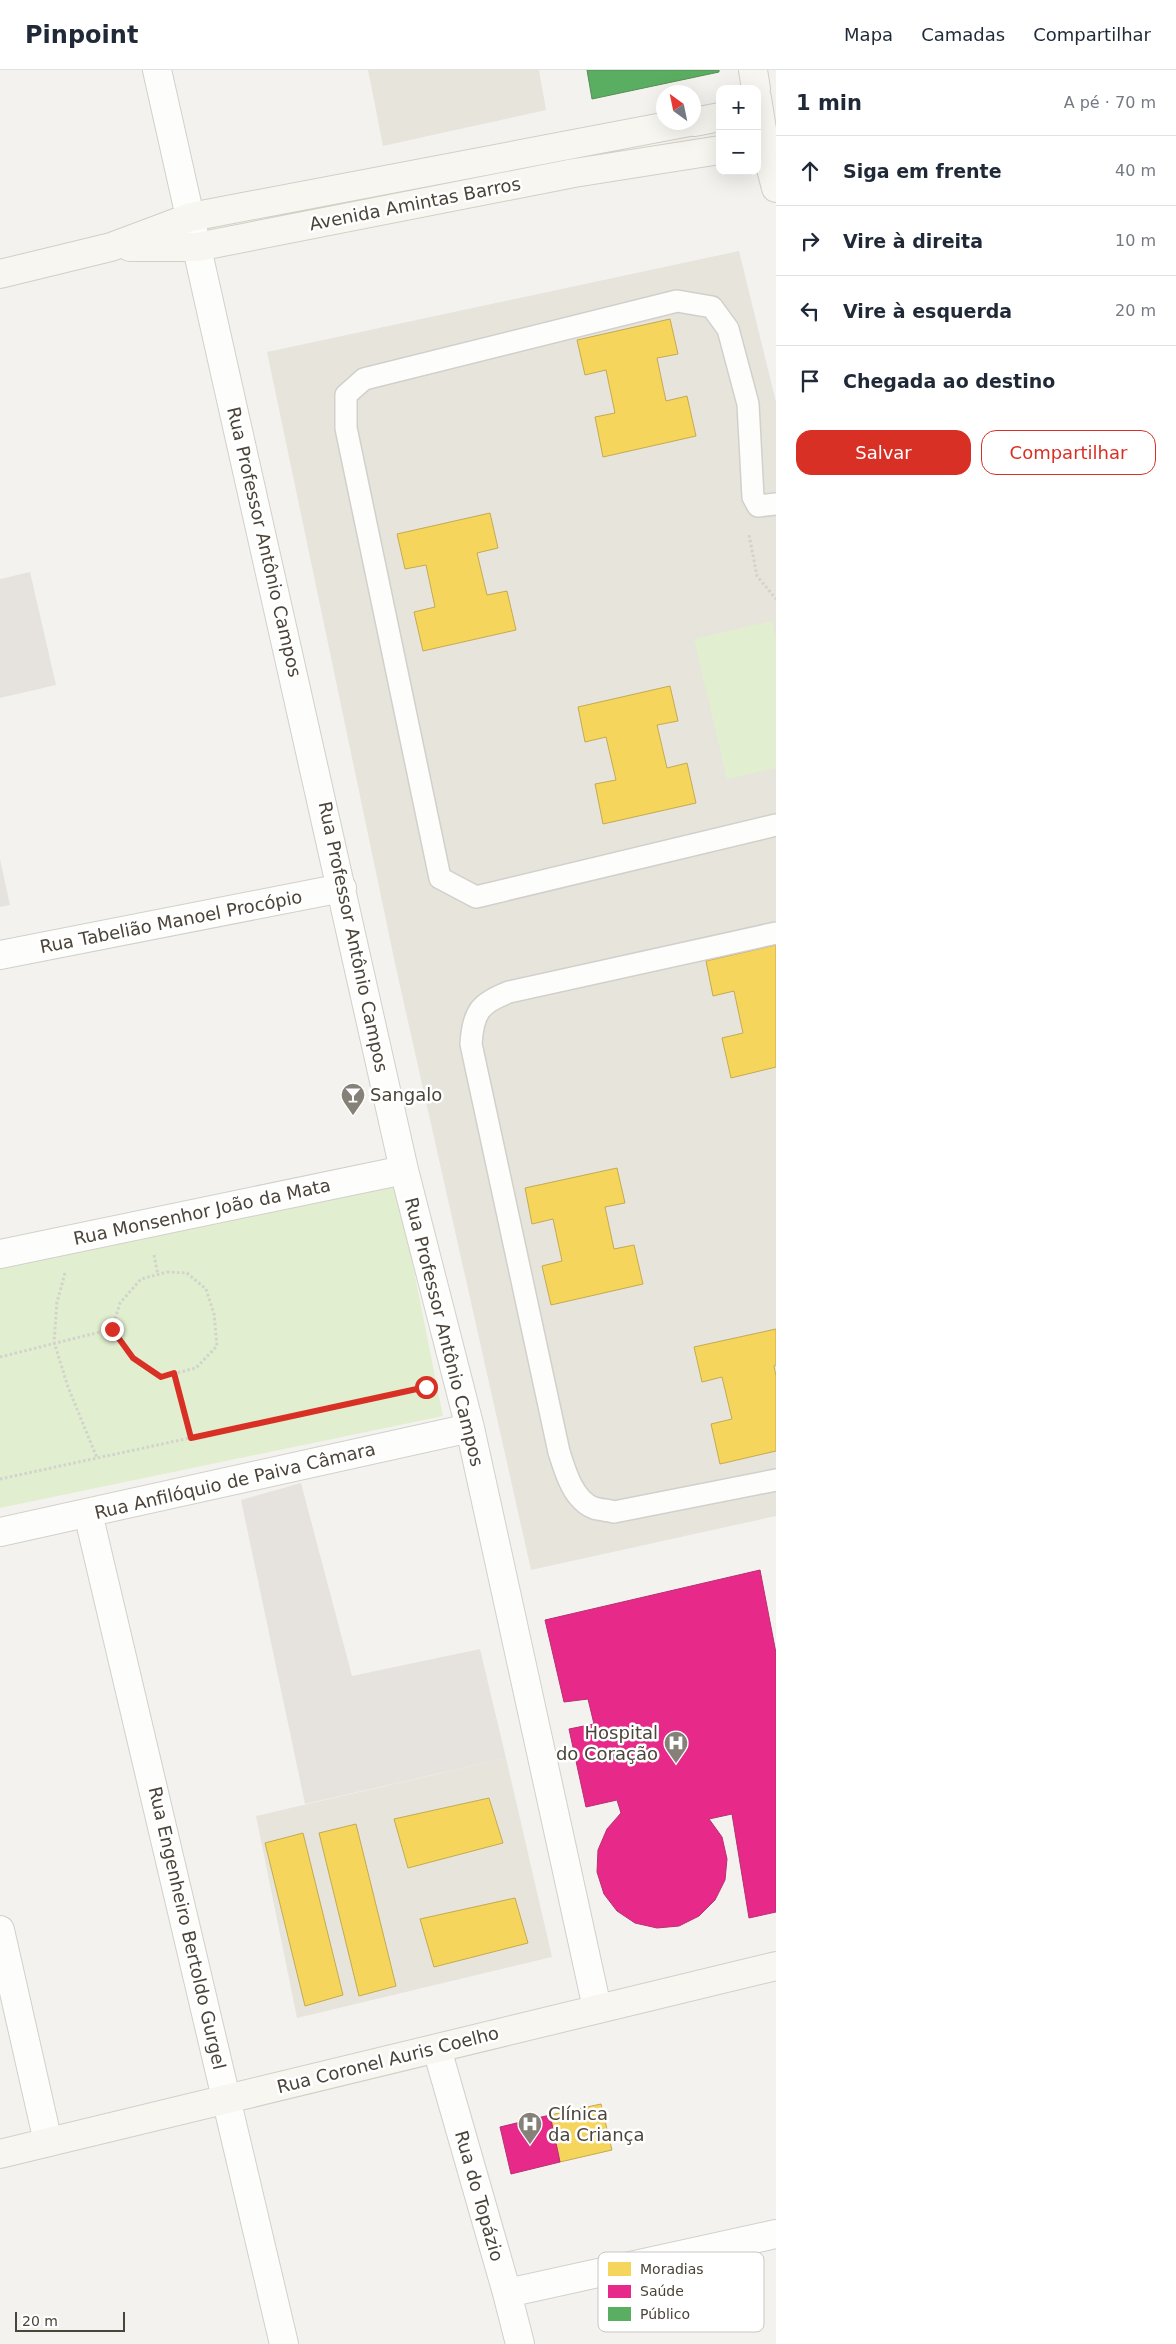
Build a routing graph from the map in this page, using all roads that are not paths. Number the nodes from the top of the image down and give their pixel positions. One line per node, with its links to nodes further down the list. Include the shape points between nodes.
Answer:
1 (157, 70): 11 (street, Rua Professor Antônio Campos)
2 (753, 70): 3 (main road)
3 (757, 85)
4 (761, 102): 8 (main road)
5 (716, 118): 6 (main road)
6 (701, 121)
7 (656, 128): 11 (main road, Avenida Amintas Barros)
8 (766, 142): 10 (main road)
9 (716, 151): 13 (main road, Avenida Amintas Barros, via 574,173)
10 (776, 188)
11 (191, 218): 12 (main road, Avenida Amintas Barros); 13 (street, Rua Professor Antônio Campos)
12 (111, 247): 13 (main road, Avenida Amintas Barros); 14 (main road, Avenida Amintas Barros)
13 (198, 247): 17 (street, Rua Professor Antônio Campos)
14 (0, 274)
15 (767, 505): 16 (lane, via 752,497 748,404 728,328 712,307 677,301 364,379 346,395 346,428 440,878 476,897)
16 (776, 825)
17 (342, 888): 19 (street, Rua Tabelião Manoel Procópio); 20 (street, Rua Professor Antônio Campos)
18 (776, 933): 23 (lane, via 509,992 481,1007 472,1026 471,1044 559,1452 575,1491 594,1508 614,1512)
19 (0, 955)
20 (404, 1170): 21 (street, Rua Monsenhor João da Mata); 22 (street, Rua Professor Antônio Campos)
21 (0, 1254)
22 (470, 1428): 24 (street, Rua Anfilóquio de Paiva Câmara); 28 (street, Rua Professor Antônio Campos)
23 (776, 1480)
24 (88, 1514): 25 (street, Rua Anfilóquio de Paiva Câmara); 30 (street, Rua Engenheiro Bertoldo Gurgel)
25 (0, 1532)
26 (0, 1930): 31 (street)
27 (776, 1966): 28 (main road, Rua Coronel Auris Coelho)
28 (597, 2008): 29 (main road, Rua Coronel Auris Coelho)
29 (437, 2049): 30 (main road, Rua Coronel Auris Coelho); 36 (street, Rua do Topázio)
30 (228, 2099): 31 (main road, Rua Coronel Auris Coelho); 37 (street, Rua Engenheiro Bertoldo Gurgel)
31 (48, 2142): 32 (main road, Rua Coronel Auris Coelho)
32 (0, 2154)
33 (776, 2234): 34 (street)
34 (694, 2252)
35 (598, 2273): 36 (street)
36 (507, 2293): 38 (street, Rua do Topázio)
37 (284, 2344)
38 (520, 2344)

